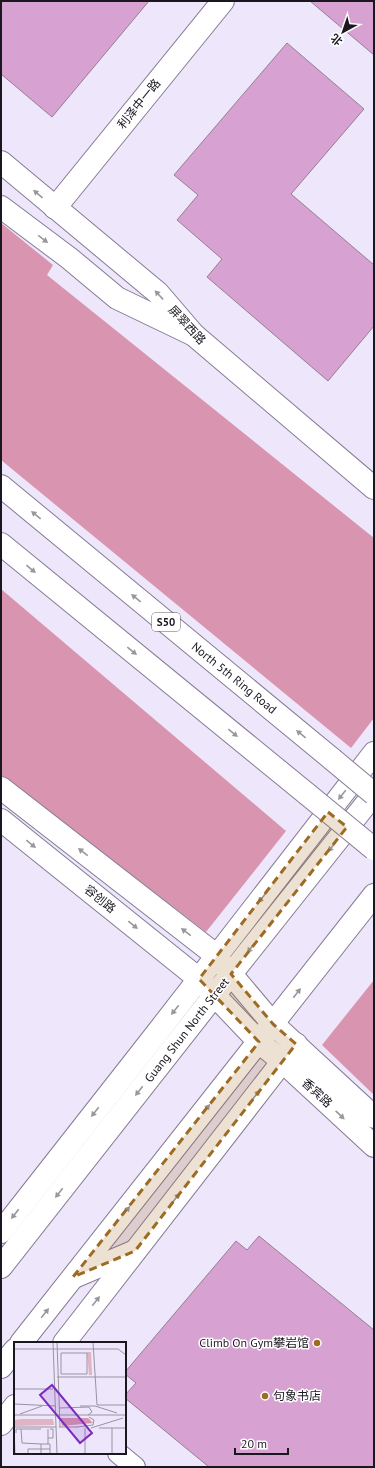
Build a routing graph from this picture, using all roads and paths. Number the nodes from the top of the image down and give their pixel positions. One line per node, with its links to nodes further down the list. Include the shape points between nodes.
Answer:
1 (223, 1): 4 (main road, 利泽中一路)
2 (1, 162): 4 (main road, 屏翠西路, one-way to 2)
3 (1, 207): 5 (main road, one-way to 5, via 117,298)
4 (55, 208): 5 (main road, 屏翠西路, one-way to 4, via 158,293)
5 (194, 336): 7 (main road, 屏翠西路)
6 (1, 486): 11 (main road, North 5th Ring Road / S50, one-way to 6, bridge)
7 (374, 488)
8 (1, 544): 13 (main road, one-way to 13, bridge)
9 (374, 753): 15 (main road, one-way to 15)
10 (1, 788): 15 (main road, 香宾路, one-way to 10)
11 (374, 794): 16 (main road, Guang Shun North Street, one-way to 16)
12 (1, 820): 17 (main road, 容创路, one-way to 17)
13 (374, 849)
14 (374, 895): 19 (main road, one-way to 14)
15 (217, 956): 16 (main road, 香宾路); 17 (main road)
16 (231, 974): 18 (main road, Guang Shun North Street); 19 (main road, 香宾路)
17 (199, 979): 18 (main road, 容创路); 25 (main road, one-way to 25)
18 (215, 994): 20 (main road, 香宾路); 27 (main road, Guang Shun North Street, one-way to 27)
19 (273, 1024): 20 (main road); 21 (main road, 香宾路)
20 (259, 1042): 22 (main road, 香宾路); 28 (main road, one-way to 20)
21 (296, 1044): 22 (main road); 23 (main road, 香宾路)
22 (282, 1061): 24 (main road, 香宾路, one-way to 24); 26 (main road, one-way to 22)
23 (374, 1117)
24 (374, 1146)
25 (1, 1232)
26 (135, 1251): 28 (main road); 30 (main road, one-way to 26)
27 (1, 1267)
28 (73, 1277): 29 (main road, one-way to 28)
29 (22, 1342)
30 (65, 1342)
31 (14, 1351): 32 (main road)
32 (1, 1368)
33 (14, 1407): 34 (main road)
34 (1, 1424)
35 (119, 1454): 36 (street)
36 (135, 1467)

